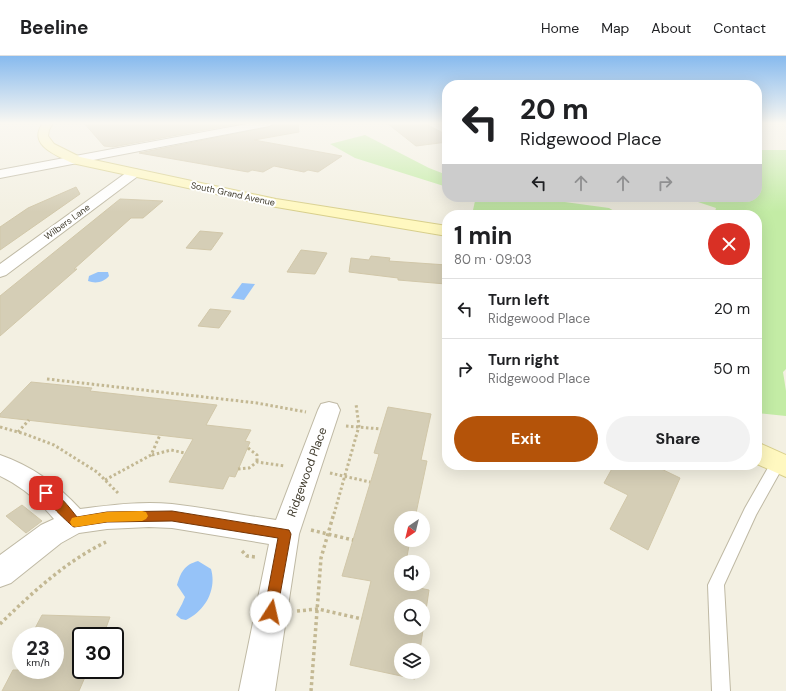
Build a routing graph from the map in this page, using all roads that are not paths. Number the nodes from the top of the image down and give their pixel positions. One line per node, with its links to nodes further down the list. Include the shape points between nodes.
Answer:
1 (61, 153): 3 (main road, South Grand Avenue)
2 (115, 153): 3 (street)
3 (76, 160): 4 (main road, South Grand Avenue); 5 (street)
4 (134, 173): 6 (main road, South Grand Avenue, via 276,203); 7 (street, Wilbers Lane)
5 (0, 174)
6 (442, 230)
7 (0, 272)
8 (326, 418): 12 (street, Ridgewood Place)
9 (774, 461): 15 (lane, via 716,586)
10 (0, 465): 11 (street, via 38,485)
11 (74, 522): 12 (street, via 107,517 172,516); 13 (street, via 51,534)
12 (284, 540): 14 (street, Ridgewood Place)
13 (0, 574)
14 (257, 691)
15 (721, 691)

